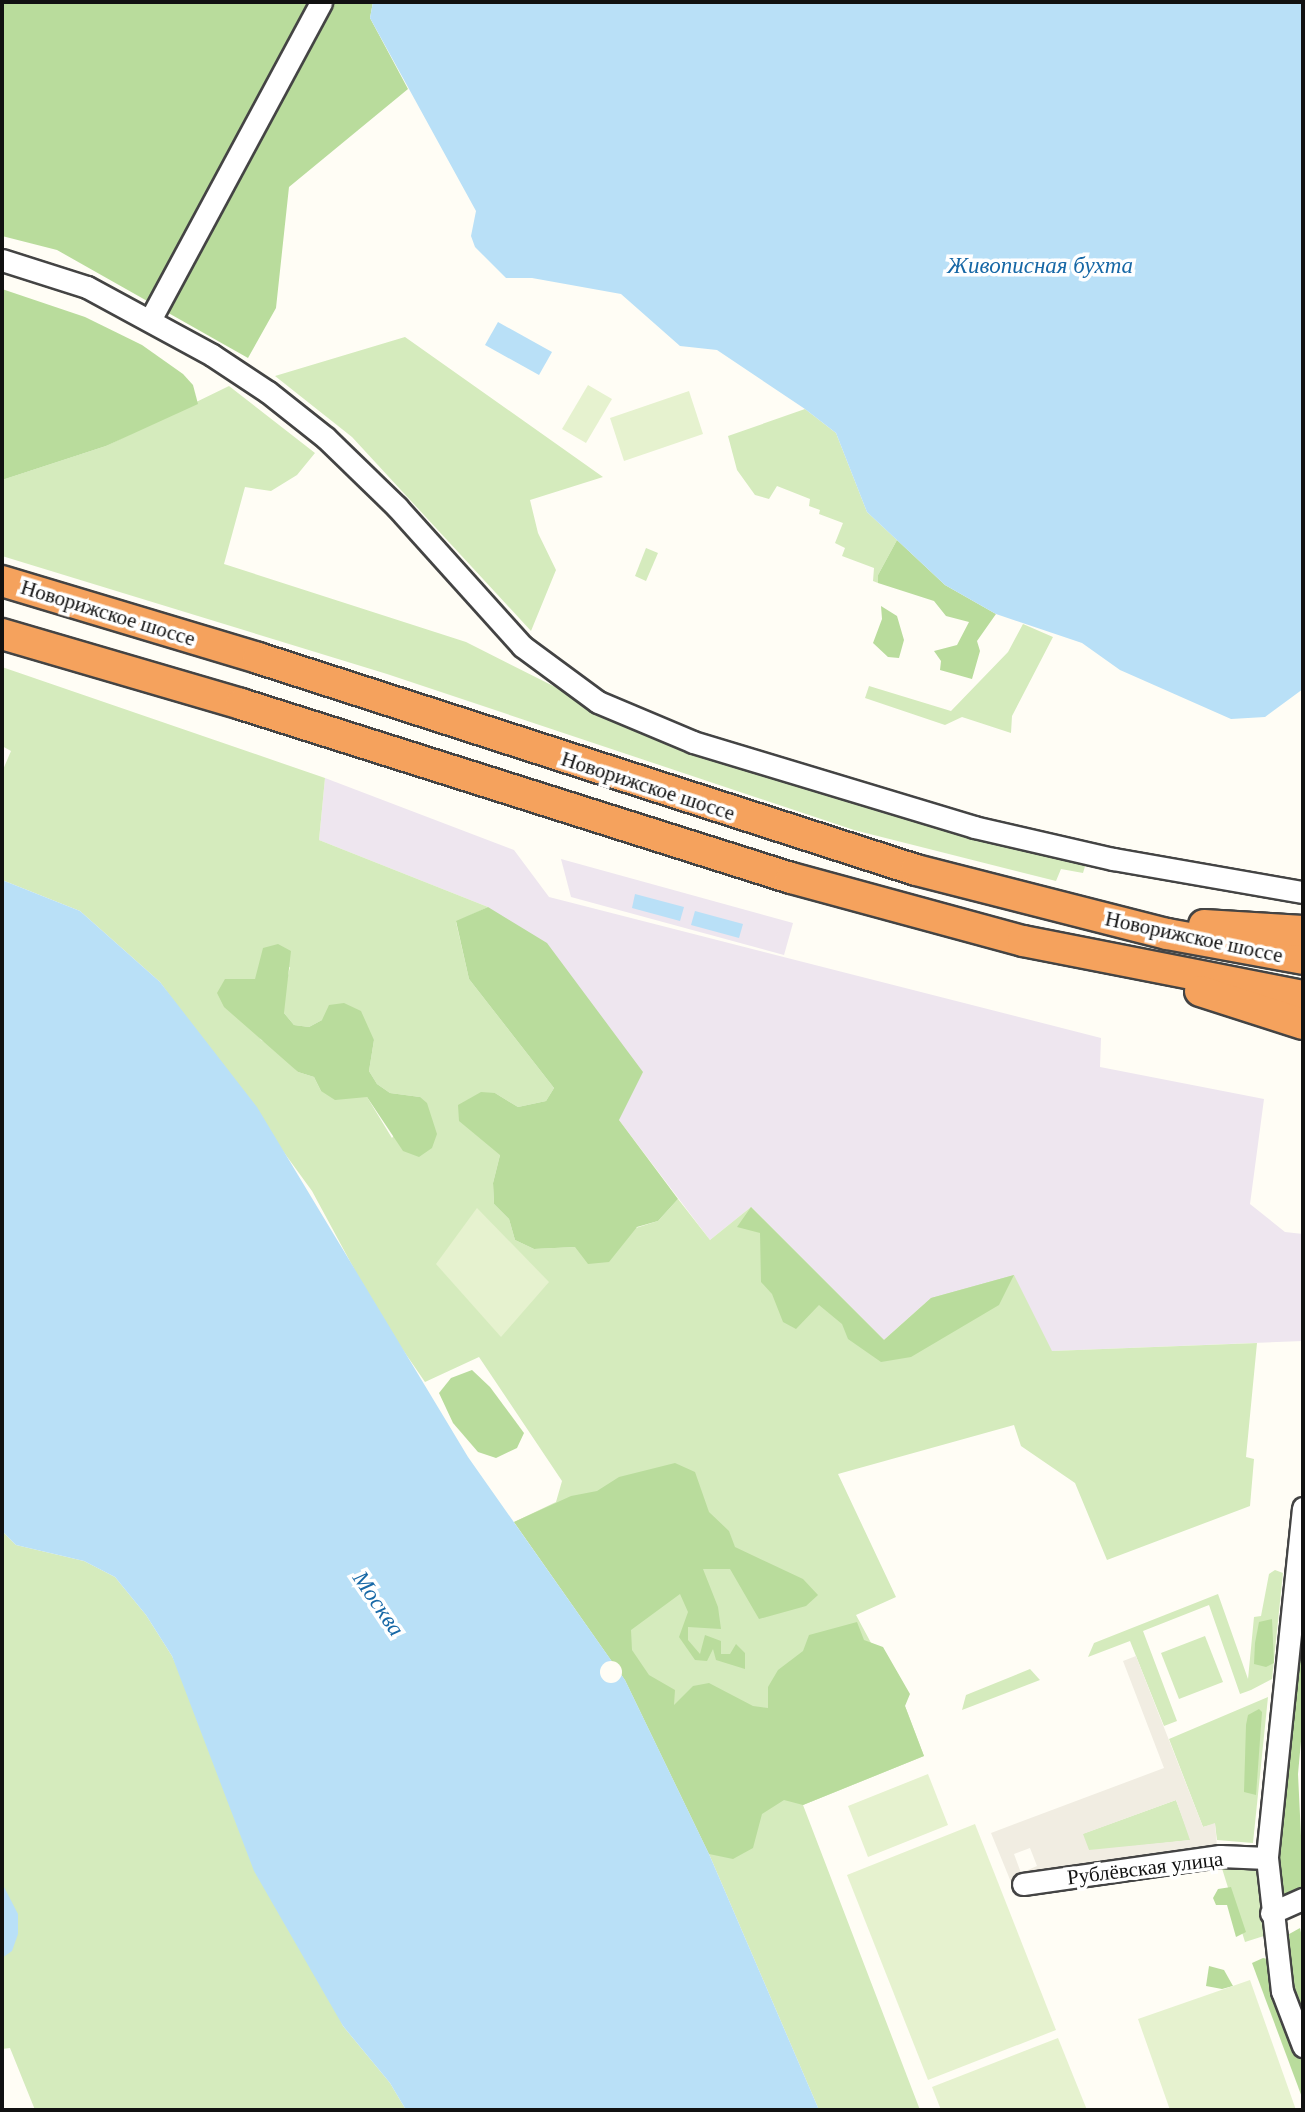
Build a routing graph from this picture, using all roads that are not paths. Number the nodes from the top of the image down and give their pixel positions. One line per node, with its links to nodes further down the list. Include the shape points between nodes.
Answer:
1 (321, 2): 3 (street)
2 (2, 260): 3 (street, via 87,287)
3 (150, 320): 6 (street, via 258,386 326,438 397,507 497,622 598,702 693,742 974,827 1114,859)
4 (2, 581): 7 (highway, Новорижское шоссе, via 258,657 812,839 998,894)
5 (2, 634): 9 (highway, Новорижское шоссе, via 241,704 791,878 1023,941)
6 (1303, 892)
7 (1106, 919): 8 (highway); 8 (highway, Новорижское шоссе, via 1211,942)
8 (1295, 944)
9 (1100, 957): 10 (highway); 10 (highway, Новорижское шоссе, via 1210,977)
10 (1285, 1001): 11 (highway)
11 (1303, 1024)
12 (1303, 1508): 13 (street)
13 (1267, 1858): 14 (street, Рублёвская улица, via 1220,1856); 16 (street)
14 (1023, 1884)
15 (1303, 1899): 16 (street)
16 (1271, 1913): 17 (street, via 1282,1991)
17 (1303, 2046)

